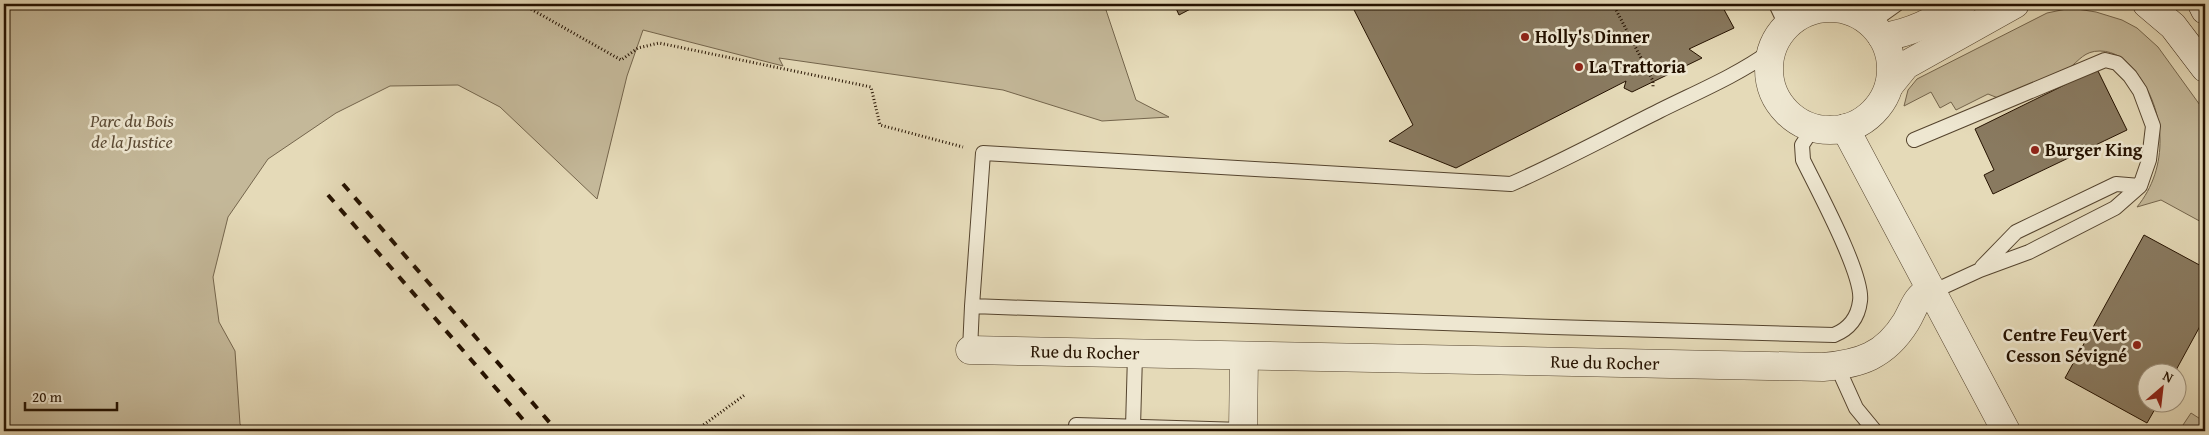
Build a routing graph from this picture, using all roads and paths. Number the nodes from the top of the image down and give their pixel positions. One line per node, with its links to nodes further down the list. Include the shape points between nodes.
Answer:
1 (522, 4): 18 (path, via 621,60 638,48 659,42 871,87 880,125)
2 (1613, 4): 14 (path, via 1653,82 1653,94)
3 (1898, 4): 9 (lane, via 1882,14)
4 (1962, 4): 9 (street, via 1919,29 1900,35)
5 (2016, 4): 13 (street, via 1906,65)
6 (2147, 4): 12 (street, via 2173,26)
7 (2202, 4): 8 (street)
8 (2205, 10)
9 (1854, 14): 10 (street, via 1809,11 1797,17); 13 (street, via 1891,60)
10 (1781, 15): 11 (street, via 1779,34)
11 (1771, 51): 14 (lane, via 1753,64); 15 (street, via 1769,79 1780,104 1800,123)
12 (2205, 68)
13 (1889, 86): 16 (street, via 1868,117)
14 (1661, 110): 18 (lane, via 1511,184)
15 (1813, 128): 16 (street); 22 (lane, via 1802,145 1802,160 1859,283 1860,300 1851,324 1834,335)
16 (1845, 128): 21 (street)
17 (1914, 140): 19 (lane, via 2105,60 2117,63 2130,76 2140,91 2153,126 2149,160)
18 (983, 153): 22 (lane, Rue du Rocher)
19 (2140, 186): 20 (lane, via 2115,208 2029,252); 20 (lane, via 2116,184 2016,232)
20 (1980, 270): 21 (lane)
21 (1937, 288): 26 (street, Rue du Rocher, via 1920,295 1896,337 1886,347 1867,359); 33 (street)
22 (972, 306): 23 (lane, Rue du Rocher)
23 (970, 350): 24 (street, Rue du Rocher)
24 (1135, 355): 25 (street, Rue du Rocher); 29 (lane)
25 (1244, 357): 26 (street, Rue du Rocher); 31 (street)
26 (1837, 366): 32 (lane, via 1856,408)
27 (746, 394): 30 (path)
28 (1076, 425): 29 (lane)
29 (1133, 426): 31 (lane)
30 (695, 431)
31 (1242, 431)
32 (1875, 431)
33 (2006, 431)

